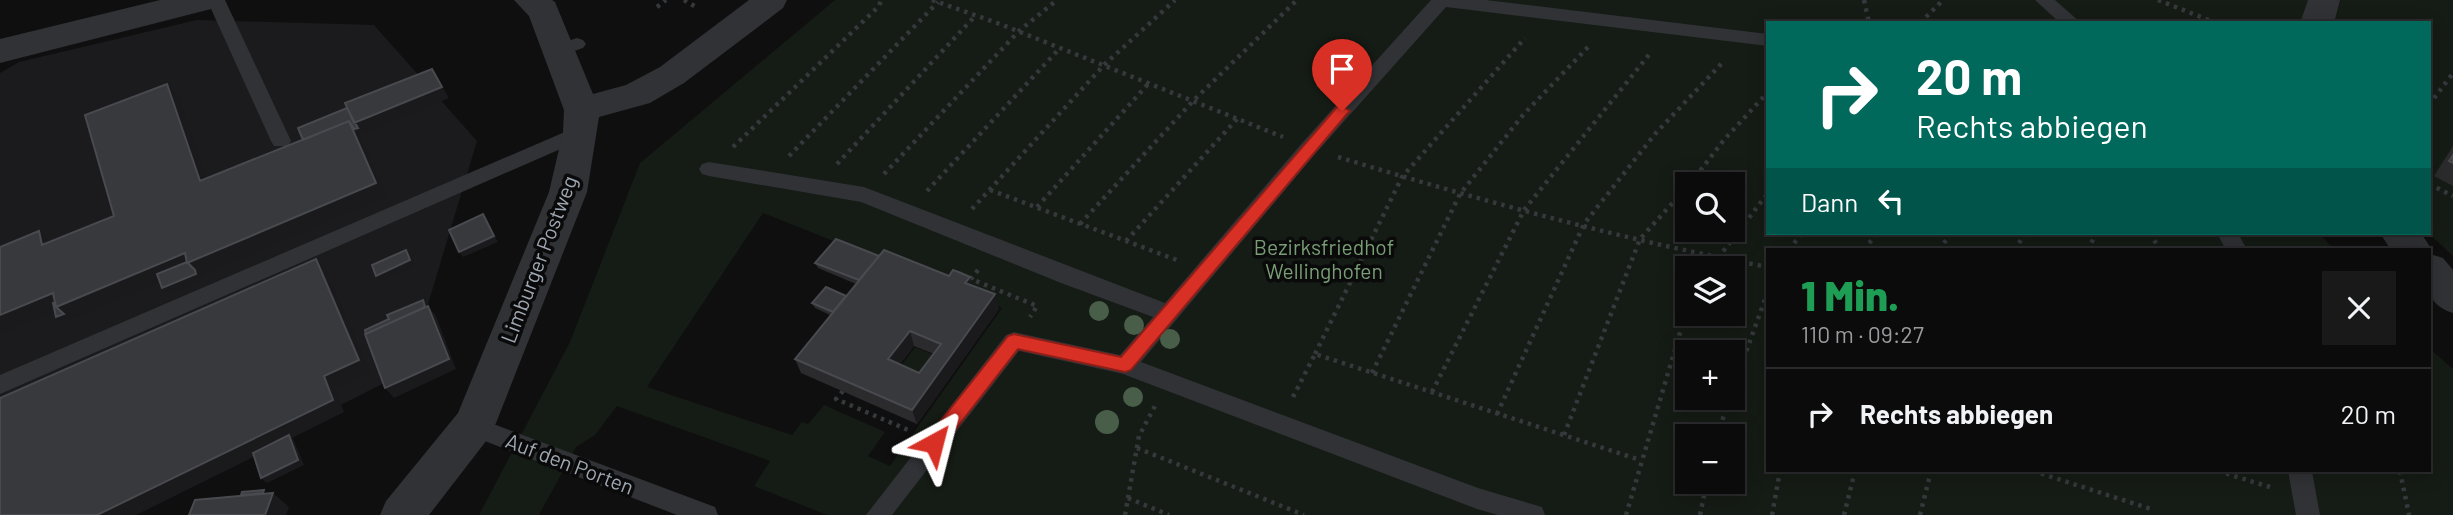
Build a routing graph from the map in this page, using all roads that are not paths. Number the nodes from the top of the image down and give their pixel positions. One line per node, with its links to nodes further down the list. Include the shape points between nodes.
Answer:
1 (203, 0): 11 (street)
2 (216, 0): 13 (lane)
3 (530, 0): 12 (street, via 543,10 568,47)
4 (771, 0): 12 (street, via 672,75)
5 (1441, 0): 10 (lane); 17 (lane)
6 (2044, 0): 8 (lane)
7 (2324, 0): 9 (street)
8 (2070, 21)
9 (2318, 21)
10 (1766, 40)
11 (0, 51)
12 (581, 121): 19 (lane); 20 (street, Limburger Postweg, via 568,192)
13 (281, 141)
14 (709, 169): 17 (lane, via 864,195)
15 (2431, 271): 16 (street)
16 (2453, 297)
17 (1168, 313): 18 (lane)
18 (1125, 365): 25 (lane, via 1014,341); 26 (lane)
19 (0, 385)
20 (472, 426): 23 (street, Limburger Postweg); 24 (lane, Auf den Porten)
21 (2300, 472): 22 (lane)
22 (2306, 507)
23 (402, 515)
24 (706, 515)
25 (878, 515)
26 (1533, 515)

